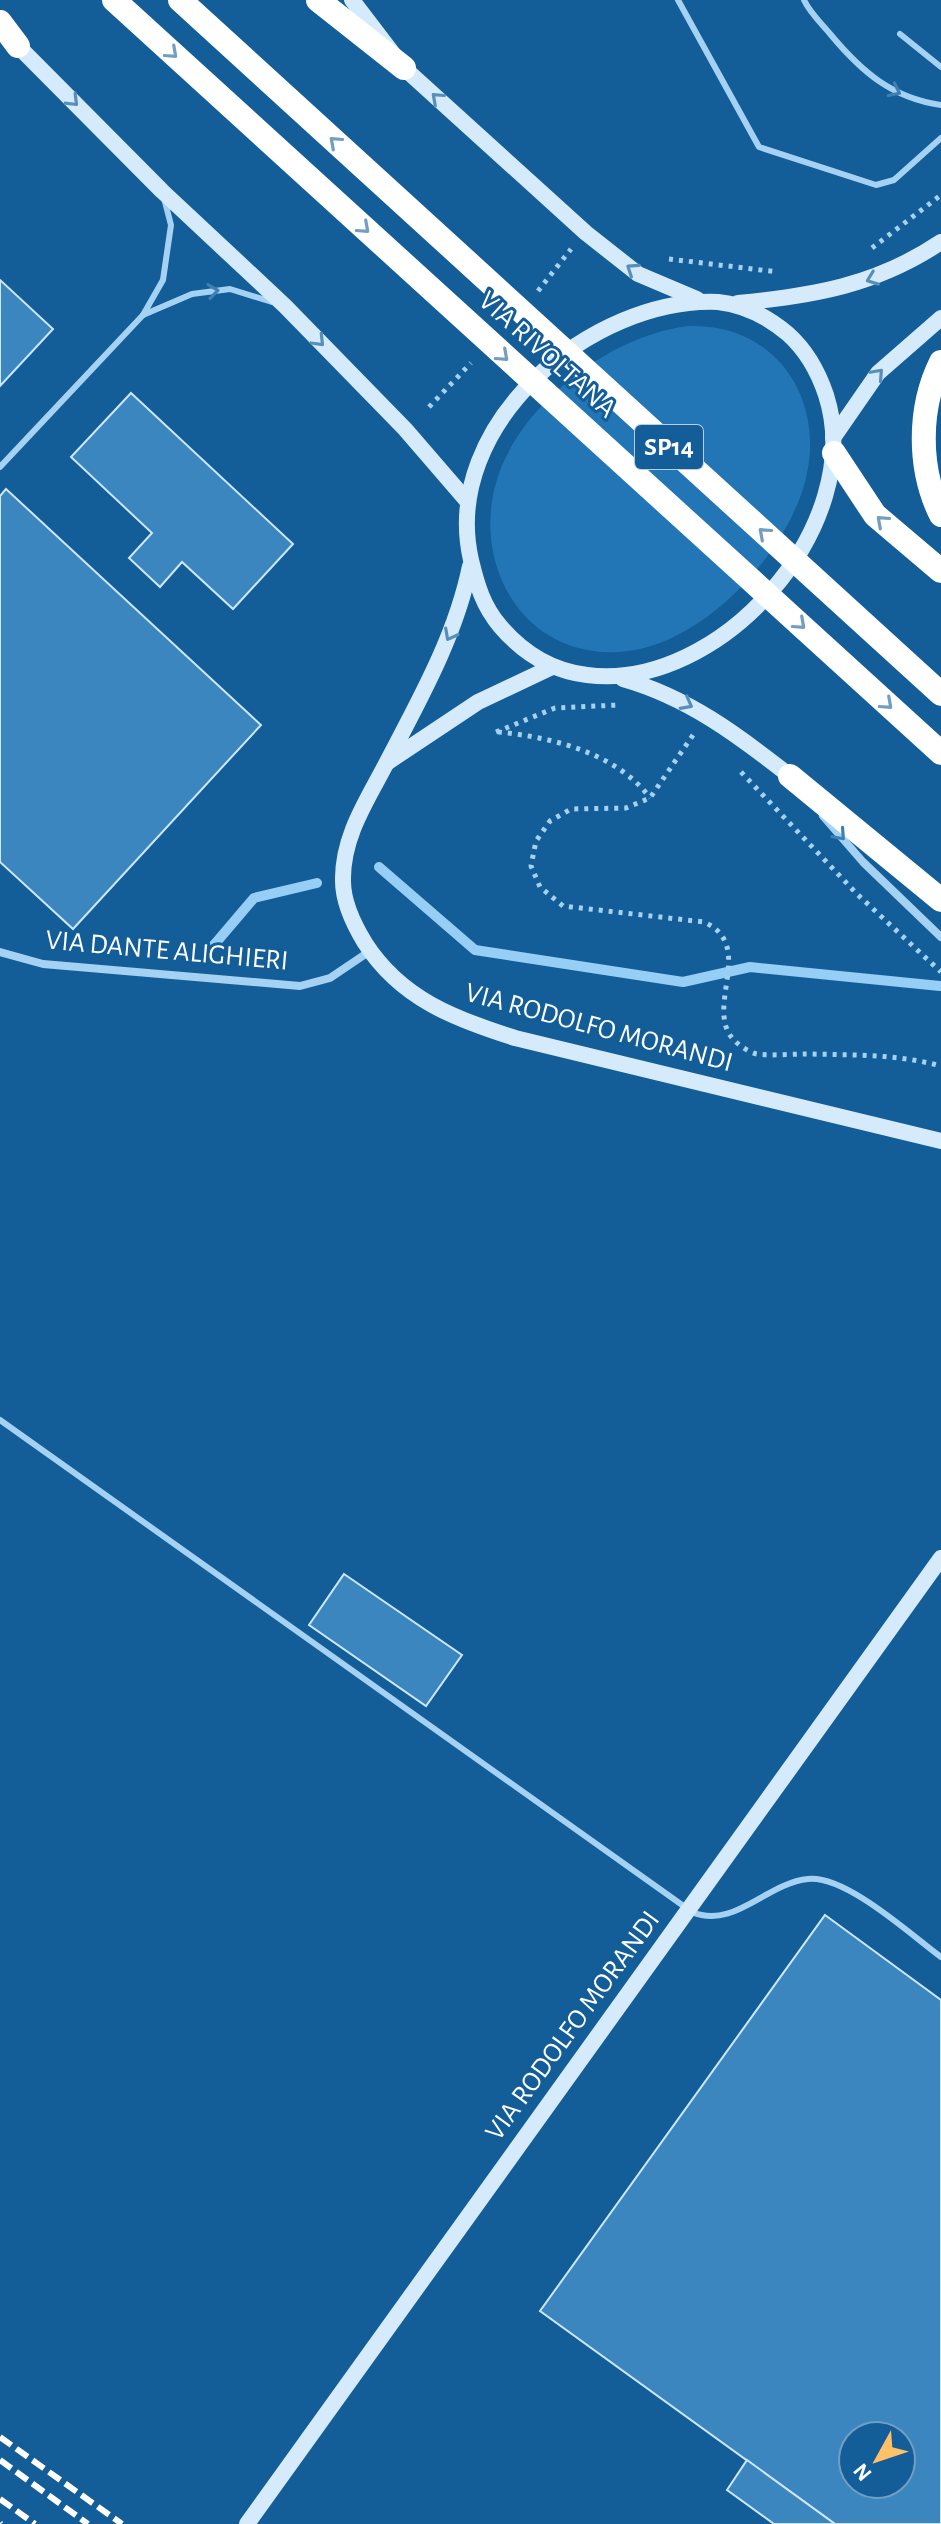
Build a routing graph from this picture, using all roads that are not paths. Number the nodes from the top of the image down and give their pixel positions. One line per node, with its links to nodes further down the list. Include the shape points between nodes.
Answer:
1 (114, 0): 31 (highway, VIA RIVOLTANA / SP14, one-way to 31)
2 (180, 0): 30 (highway, VIA RIVOLTANA / SP14, one-way to 2)
3 (318, 0): 11 (highway)
4 (352, 0): 11 (main road)
5 (678, 0): 13 (lane, via 759,147 876,185 894,180)
6 (804, 0): 12 (lane, one-way to 12, via 855,63 884,86 915,101)
7 (0, 25): 9 (highway)
8 (900, 34): 10 (lane)
9 (18, 46): 14 (main road, one-way to 14)
10 (941, 67)
11 (404, 68): 16 (main road, one-way to 11, via 622,263)
12 (941, 105)
13 (941, 138)
14 (162, 191): 18 (main road); 19 (lane, via 171,225 163,280)
15 (941, 242): 17 (main road, one-way to 17, via 910,262 851,287)
16 (703, 301): 17 (main road); 24 (main road, via 672,303 628,316 550,367 490,435)
17 (733, 304): 22 (main road, via 770,321 805,352 825,393)
18 (285, 306): 19 (lane, one-way to 18, via 192,294 230,289); 24 (main road, one-way to 24)
19 (143, 315): 23 (lane)
20 (941, 318): 22 (main road, one-way to 20, via 878,373)
21 (941, 362): 25 (highway, via 926,410 924,450)
22 (834, 446): 27 (highway, one-way to 22, via 875,515); 29 (main road, via 821,513 759,603 687,659)
23 (0, 467)
24 (468, 502): 26 (main road)
25 (941, 515)
26 (472, 561): 28 (main road, via 478,588 495,620 523,649); 32 (main road, VIA RODOLFO MORANDI, one-way to 32, via 453,632)
27 (941, 571)
28 (552, 667): 29 (main road); 32 (main road, VIA RODOLFO MORANDI, via 478,702)
29 (614, 677): 33 (main road, one-way to 33, via 663,692 708,716)
30 (941, 694)
31 (941, 753)
32 (387, 762): 36 (main road, VIA RODOLFO MORANDI, via 352,831 343,881 356,928)
33 (790, 776): 34 (highway); 35 (street, one-way to 35, via 863,862)
34 (941, 900)
35 (941, 937)
36 (370, 951): 37 (street, VIA DANTE ALIGHIERI, via 330,978 300,986 43,964); 38 (main road, VIA RODOLFO MORANDI, via 415,997 455,1020)
37 (0, 952)
38 (941, 1141)
39 (0, 1420): 41 (lane, via 692,1912 717,1918 808,1879 833,1883)
40 (941, 1558): 42 (main road, VIA RODOLFO MORANDI)
41 (941, 1957)
42 (247, 2524)

